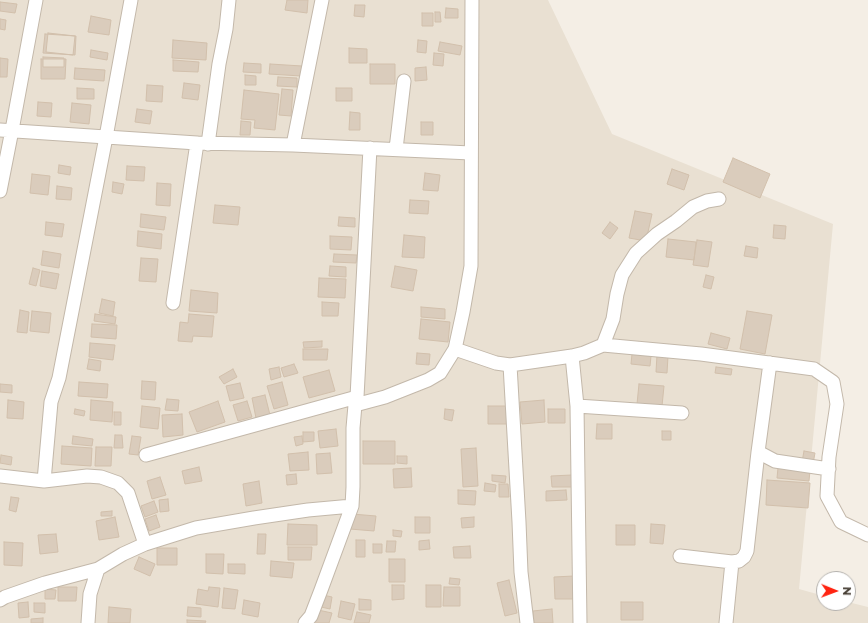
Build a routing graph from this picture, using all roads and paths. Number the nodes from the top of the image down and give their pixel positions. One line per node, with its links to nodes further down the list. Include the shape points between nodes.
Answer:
1 (36, 0): 7 (street)
2 (131, 0): 8 (street)
3 (229, 0): 9 (street, via 226,29)
4 (322, 0): 10 (street)
5 (472, 0): 13 (street)
6 (404, 81): 12 (street)
7 (6, 130): 8 (street); 14 (street)
8 (106, 137): 9 (street); 29 (street, via 59,378 51,402)
9 (203, 144): 10 (street); 16 (street)
10 (293, 145): 11 (street)
11 (370, 148): 12 (street); 22 (street)
12 (396, 149): 13 (street)
13 (471, 152): 18 (street, via 471,266)
14 (0, 191)
15 (719, 199): 17 (street, via 693,207 636,253 622,275 616,294 613,319)
16 (173, 303)
17 (603, 345): 19 (street); 20 (street)
18 (455, 349): 21 (street); 22 (street, via 440,373 428,380 385,397)
19 (572, 356): 21 (street); 23 (street)
20 (770, 363): 25 (street); 27 (street, via 814,369 832,382 837,404)
21 (510, 365): 39 (street, via 521,572)
22 (356, 401): 26 (street); 30 (street)
23 (577, 406): 24 (street); 40 (street)
24 (682, 413)
25 (758, 452): 27 (street, via 775,461); 34 (street, via 747,551 739,561)
26 (146, 454)
27 (829, 469): 31 (street, via 827,496 841,522)
28 (0, 476): 29 (street)
29 (44, 481): 32 (street, via 87,476 118,483 128,493)
30 (352, 506): 32 (street, via 308,510 196,528); 38 (street, via 321,590)
31 (868, 534)
32 (145, 544): 35 (street)
33 (680, 556): 34 (street)
34 (732, 562): 41 (street)
35 (98, 569): 36 (street, via 45,583); 37 (street, via 90,594)
36 (0, 600)
37 (88, 623)
38 (305, 623)
39 (528, 623)
40 (580, 623)
41 (726, 623)

